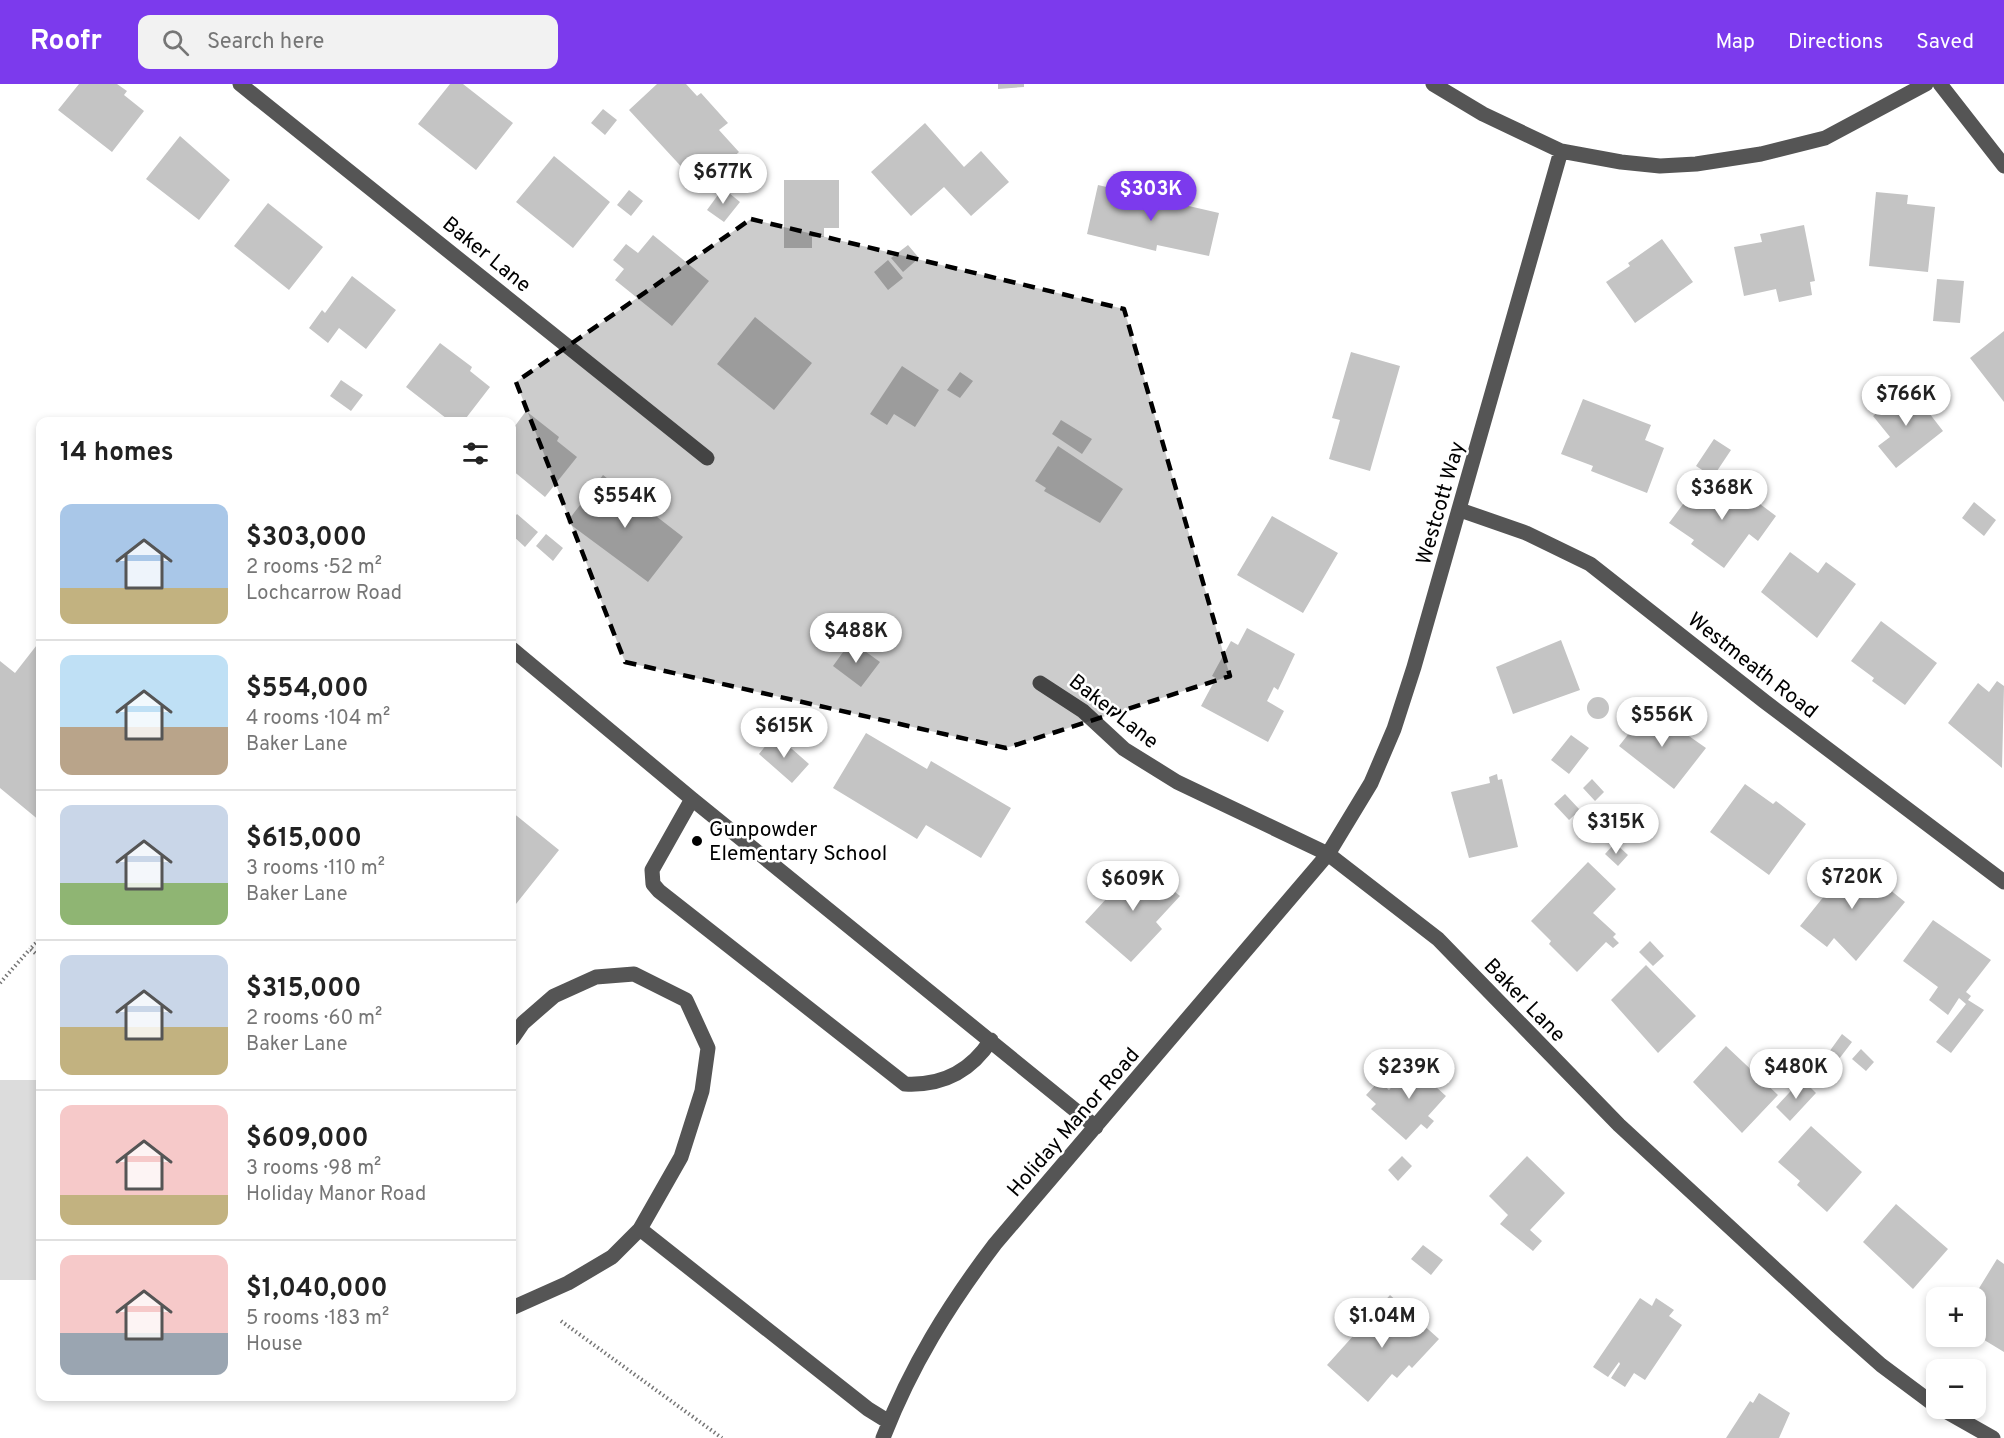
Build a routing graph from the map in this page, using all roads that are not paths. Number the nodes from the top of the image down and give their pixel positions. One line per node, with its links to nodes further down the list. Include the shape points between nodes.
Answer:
1 (240, 84): 7 (street, Baker Lane)
2 (1434, 84): 5 (street, via 1482,114)
3 (1926, 84): 5 (street, via 1825,138 1761,154 1660,166)
4 (1940, 84): 6 (street)
5 (1561, 151): 8 (street, Westcott Way)
6 (2004, 166)
7 (707, 458)
8 (1460, 510): 12 (street, Westcott Way, via 1394,729 1371,783); 13 (street, Westmeath Road, via 1526,533 1590,564 1792,723)
9 (516, 652): 11 (street)
10 (1040, 682): 12 (street, Baker Lane, via 1083,711 1124,749 1177,782)
11 (692, 800): 15 (street); 15 (street, via 652,870 653,884 659,891 905,1084 927,1086 952,1078 980,1057)
12 (1328, 854): 16 (street, Holiday Manor Road); 19 (street, Baker Lane, via 1438,939 1618,1125 1837,1326)
13 (2004, 882)
14 (516, 1034): 17 (street, via 554,996 596,977 634,974 686,1000 708,1048 702,1091 681,1157)
15 (991, 1040): 16 (street)
16 (1096, 1127): 21 (street, Holiday Manor Road, via 953,1299 904,1388)
17 (640, 1229): 18 (street, via 612,1257 568,1283); 21 (street, via 868,1409)
18 (516, 1306)
19 (1926, 1399)
20 (1958, 1419): 23 (street, Baker Lane)
21 (890, 1422): 22 (street, Holiday Manor Road)
22 (883, 1438)
23 (1993, 1438)

